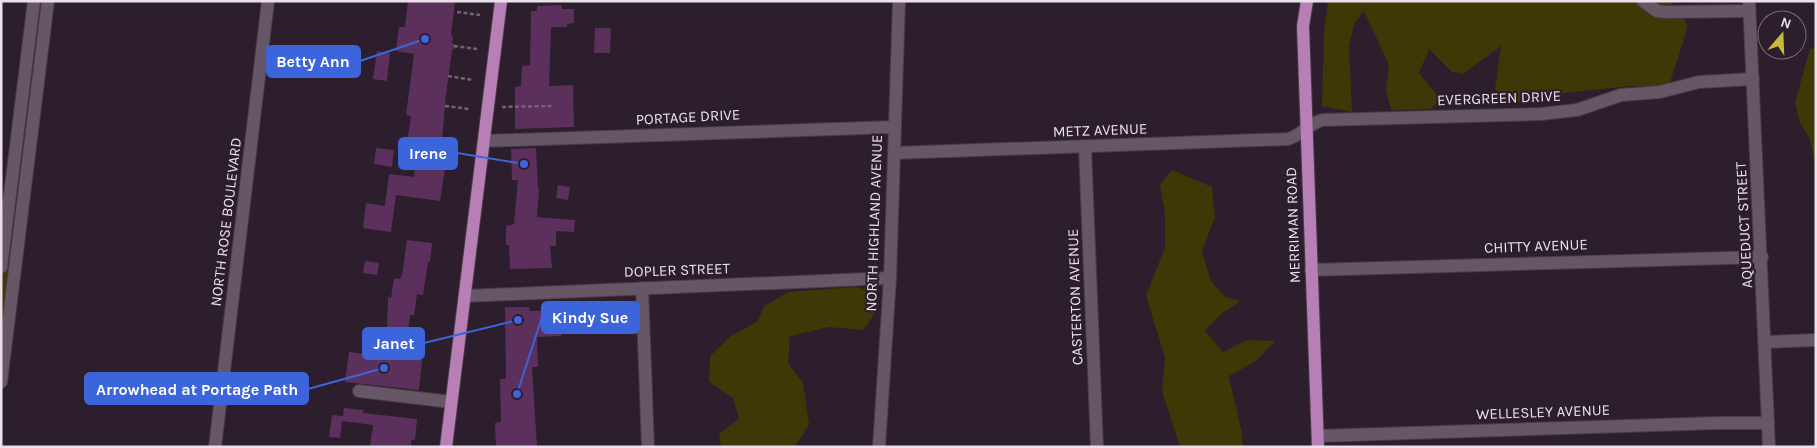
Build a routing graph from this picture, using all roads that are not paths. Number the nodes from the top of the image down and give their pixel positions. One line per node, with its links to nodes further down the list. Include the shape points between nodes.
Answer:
1 (34, 1): 9 (street)
2 (48, 1): 10 (street)
3 (268, 1): 32 (street, NORTH ROSE BOULEVARD)
4 (501, 1): 14 (main road)
5 (899, 1): 12 (street, NORTH HIGHLAND AVENUE)
6 (1306, 1): 13 (main road, MERRIMAN ROAD, via 1302,26)
7 (1643, 1): 8 (street, via 1657,11 1665,12)
8 (1749, 6): 11 (street, AQUEDUCT STREET)
9 (29, 46): 10 (street); 17 (street)
10 (42, 47): 18 (street)
11 (1753, 79): 13 (street, EVERGREEN DRIVE, via 1706,81 1660,92 1621,95 1577,110 1541,114 1322,120); 19 (street, AQUEDUCT STREET)
12 (894, 127): 14 (street, PORTAGE DRIVE); 16 (street, NORTH HIGHLAND AVENUE)
13 (1306, 131): 15 (street, METZ AVENUE, via 1288,139); 21 (main road, MERRIMAN ROAD)
14 (484, 142): 24 (main road)
15 (1085, 147): 16 (street, METZ AVENUE); 36 (street, CASTERTON AVENUE)
16 (894, 153): 22 (street, NORTH HIGHLAND AVENUE)
17 (6, 226): 18 (street); 20 (street)
18 (20, 227): 27 (street)
19 (1762, 256): 21 (street, CHITTY AVENUE); 26 (street, AQUEDUCT STREET)
20 (1, 267)
21 (1312, 270): 31 (main road, MERRIMAN ROAD)
22 (890, 278): 23 (street, DOPLER STREET); 35 (street, NORTH HIGHLAND AVENUE)
23 (642, 288): 24 (street, DOPLER STREET); 34 (street)
24 (465, 296): 29 (main road)
25 (1816, 340): 26 (street)
26 (1765, 342): 30 (street, AQUEDUCT STREET)
27 (1, 382)
28 (359, 391): 29 (street)
29 (450, 402): 33 (main road)
30 (1768, 423): 31 (street, WELLESLEY AVENUE, via 1718,422); 37 (street, AQUEDUCT STREET)
31 (1318, 441)
32 (215, 447)
33 (446, 447)
34 (648, 447)
35 (880, 447)
36 (1097, 447)
37 (1769, 447)

